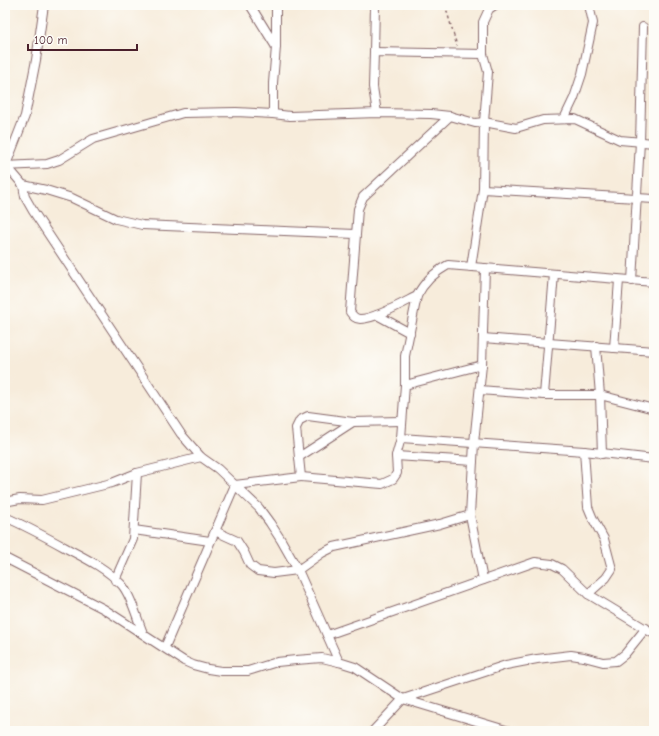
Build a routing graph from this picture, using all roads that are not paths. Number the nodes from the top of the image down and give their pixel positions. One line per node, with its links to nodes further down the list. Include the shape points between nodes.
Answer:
1 (44, 5): 18 (street, via 25,116)
2 (250, 5): 8 (street)
3 (276, 5): 8 (street)
4 (376, 5): 9 (street)
5 (495, 5): 10 (street, via 489,9 484,22)
6 (589, 5): 14 (street, via 593,23 582,74)
7 (643, 27): 16 (street)
8 (276, 47): 12 (street)
9 (374, 52): 10 (street); 11 (street, via 373,87)
10 (483, 54): 15 (street, via 488,72)
11 (377, 113): 12 (street, via 290,116); 13 (street)
12 (273, 114): 18 (street, via 183,113 93,139 47,164)
13 (450, 116): 15 (street, via 475,123); 23 (street, via 363,197 359,204)
14 (564, 119): 15 (street, via 543,120 516,128); 16 (street, via 575,119 620,140)
15 (484, 122): 20 (street)
16 (640, 142): 17 (street); 21 (street)
17 (654, 143)
18 (6, 165): 19 (street)
19 (23, 185): 23 (street, via 66,196 116,219 142,225); 51 (street, via 25,197 33,211 181,434)
20 (483, 189): 21 (street); 24 (street)
21 (637, 198): 22 (street); 28 (street)
22 (654, 199)
23 (355, 234): 31 (street, via 350,312 353,317 359,319)
24 (471, 267): 25 (street); 30 (street, via 448,265 438,270 421,287)
25 (485, 268): 26 (street); 33 (street)
26 (554, 274): 27 (street); 34 (street)
27 (619, 280): 28 (street); 36 (street)
28 (632, 281): 29 (street)
29 (654, 282)
30 (417, 296): 31 (street); 32 (street)
31 (377, 315): 32 (street)
32 (410, 332): 39 (street, via 405,356)
33 (482, 338): 34 (street); 38 (street)
34 (548, 342): 35 (street); 41 (street)
35 (596, 346): 36 (street); 42 (street)
36 (614, 348): 37 (street)
37 (654, 351)
38 (482, 365): 39 (street); 40 (street)
39 (405, 384): 44 (street)
40 (480, 390): 41 (street); 47 (street)
41 (544, 394): 42 (street)
42 (600, 395): 43 (street); 49 (street)
43 (654, 409)
44 (401, 421): 45 (street); 46 (street)
45 (353, 422): 52 (street); 52 (street, via 308,416 300,420 296,428)
46 (400, 438): 47 (street); 50 (street)
47 (474, 443): 48 (street); 54 (street)
48 (584, 452): 49 (street); 68 (street, via 588,506 604,539 612,569)
49 (602, 454): 53 (street)
50 (396, 456): 54 (street); 56 (street, via 397,473 393,479 382,484)
51 (201, 457): 55 (street); 57 (street)
52 (299, 457): 56 (street)
53 (654, 459)
54 (473, 461): 59 (street)
55 (138, 473): 58 (street, via 112,483 42,500 20,499); 61 (street)
56 (301, 477): 57 (street)
57 (235, 484): 62 (street); 65 (street, via 270,523)
58 (5, 503)
59 (470, 515): 65 (street, via 334,547); 67 (street)
60 (5, 517): 66 (street, via 98,566)
61 (134, 530): 63 (street); 66 (street, via 132,542)
62 (215, 531): 63 (street); 65 (street, via 237,541 250,565 258,571 274,573)
63 (210, 542): 73 (street)
64 (5, 558): 70 (street, via 104,609)
65 (298, 570): 72 (street)
66 (115, 580): 70 (street, via 122,586 132,605)
67 (483, 580): 68 (street, via 535,562 552,564 562,569); 72 (street)
68 (588, 594): 69 (street)
69 (646, 628): 71 (street); 75 (street, via 616,661 603,662 571,655 537,659 506,665)
70 (142, 633): 73 (street)
71 (654, 634)
72 (327, 635): 74 (street)
73 (165, 647): 74 (street, via 193,665 221,671 248,671 277,662 296,660 322,658)
74 (338, 662): 75 (street, via 355,667)
75 (403, 699): 76 (street); 77 (street)
76 (373, 731)
77 (509, 731)

